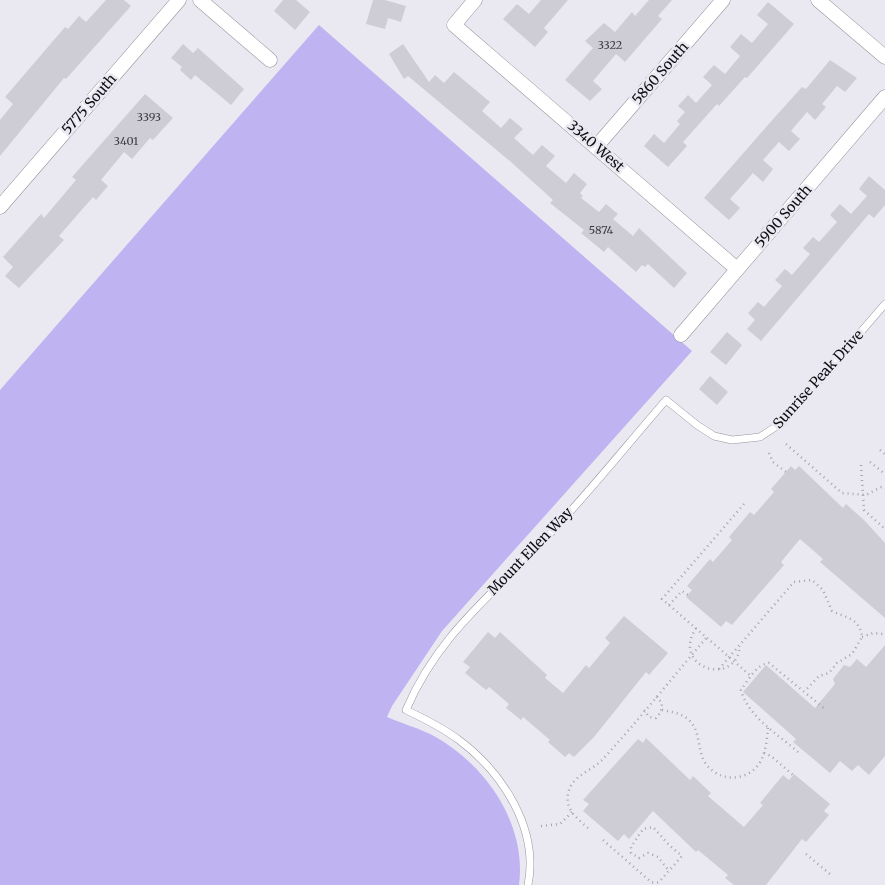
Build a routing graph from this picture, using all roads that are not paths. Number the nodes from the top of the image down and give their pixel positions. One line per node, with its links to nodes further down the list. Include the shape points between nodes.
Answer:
1 (179, 0): 10 (street, 5775 South)
2 (200, 0): 7 (street)
3 (475, 0): 9 (street, 3340 West, via 454,25)
4 (723, 0): 9 (street, 5860 South)
5 (818, 0): 6 (street)
6 (885, 57)
7 (270, 60)
8 (885, 97): 11 (street, 5900 South)
9 (596, 146): 11 (street, 3340 West)
10 (0, 207)
11 (737, 269): 13 (street, 5900 South)
12 (885, 304): 14 (lane, Sunrise Peak Drive, via 783,422 760,437 732,440 714,436)
13 (681, 335)
14 (666, 400): 15 (lane, Mount Ellen Way, via 544,540 489,592 441,648 424,671 406,710 458,739 502,784 517,812 529,847)
15 (528, 885)

